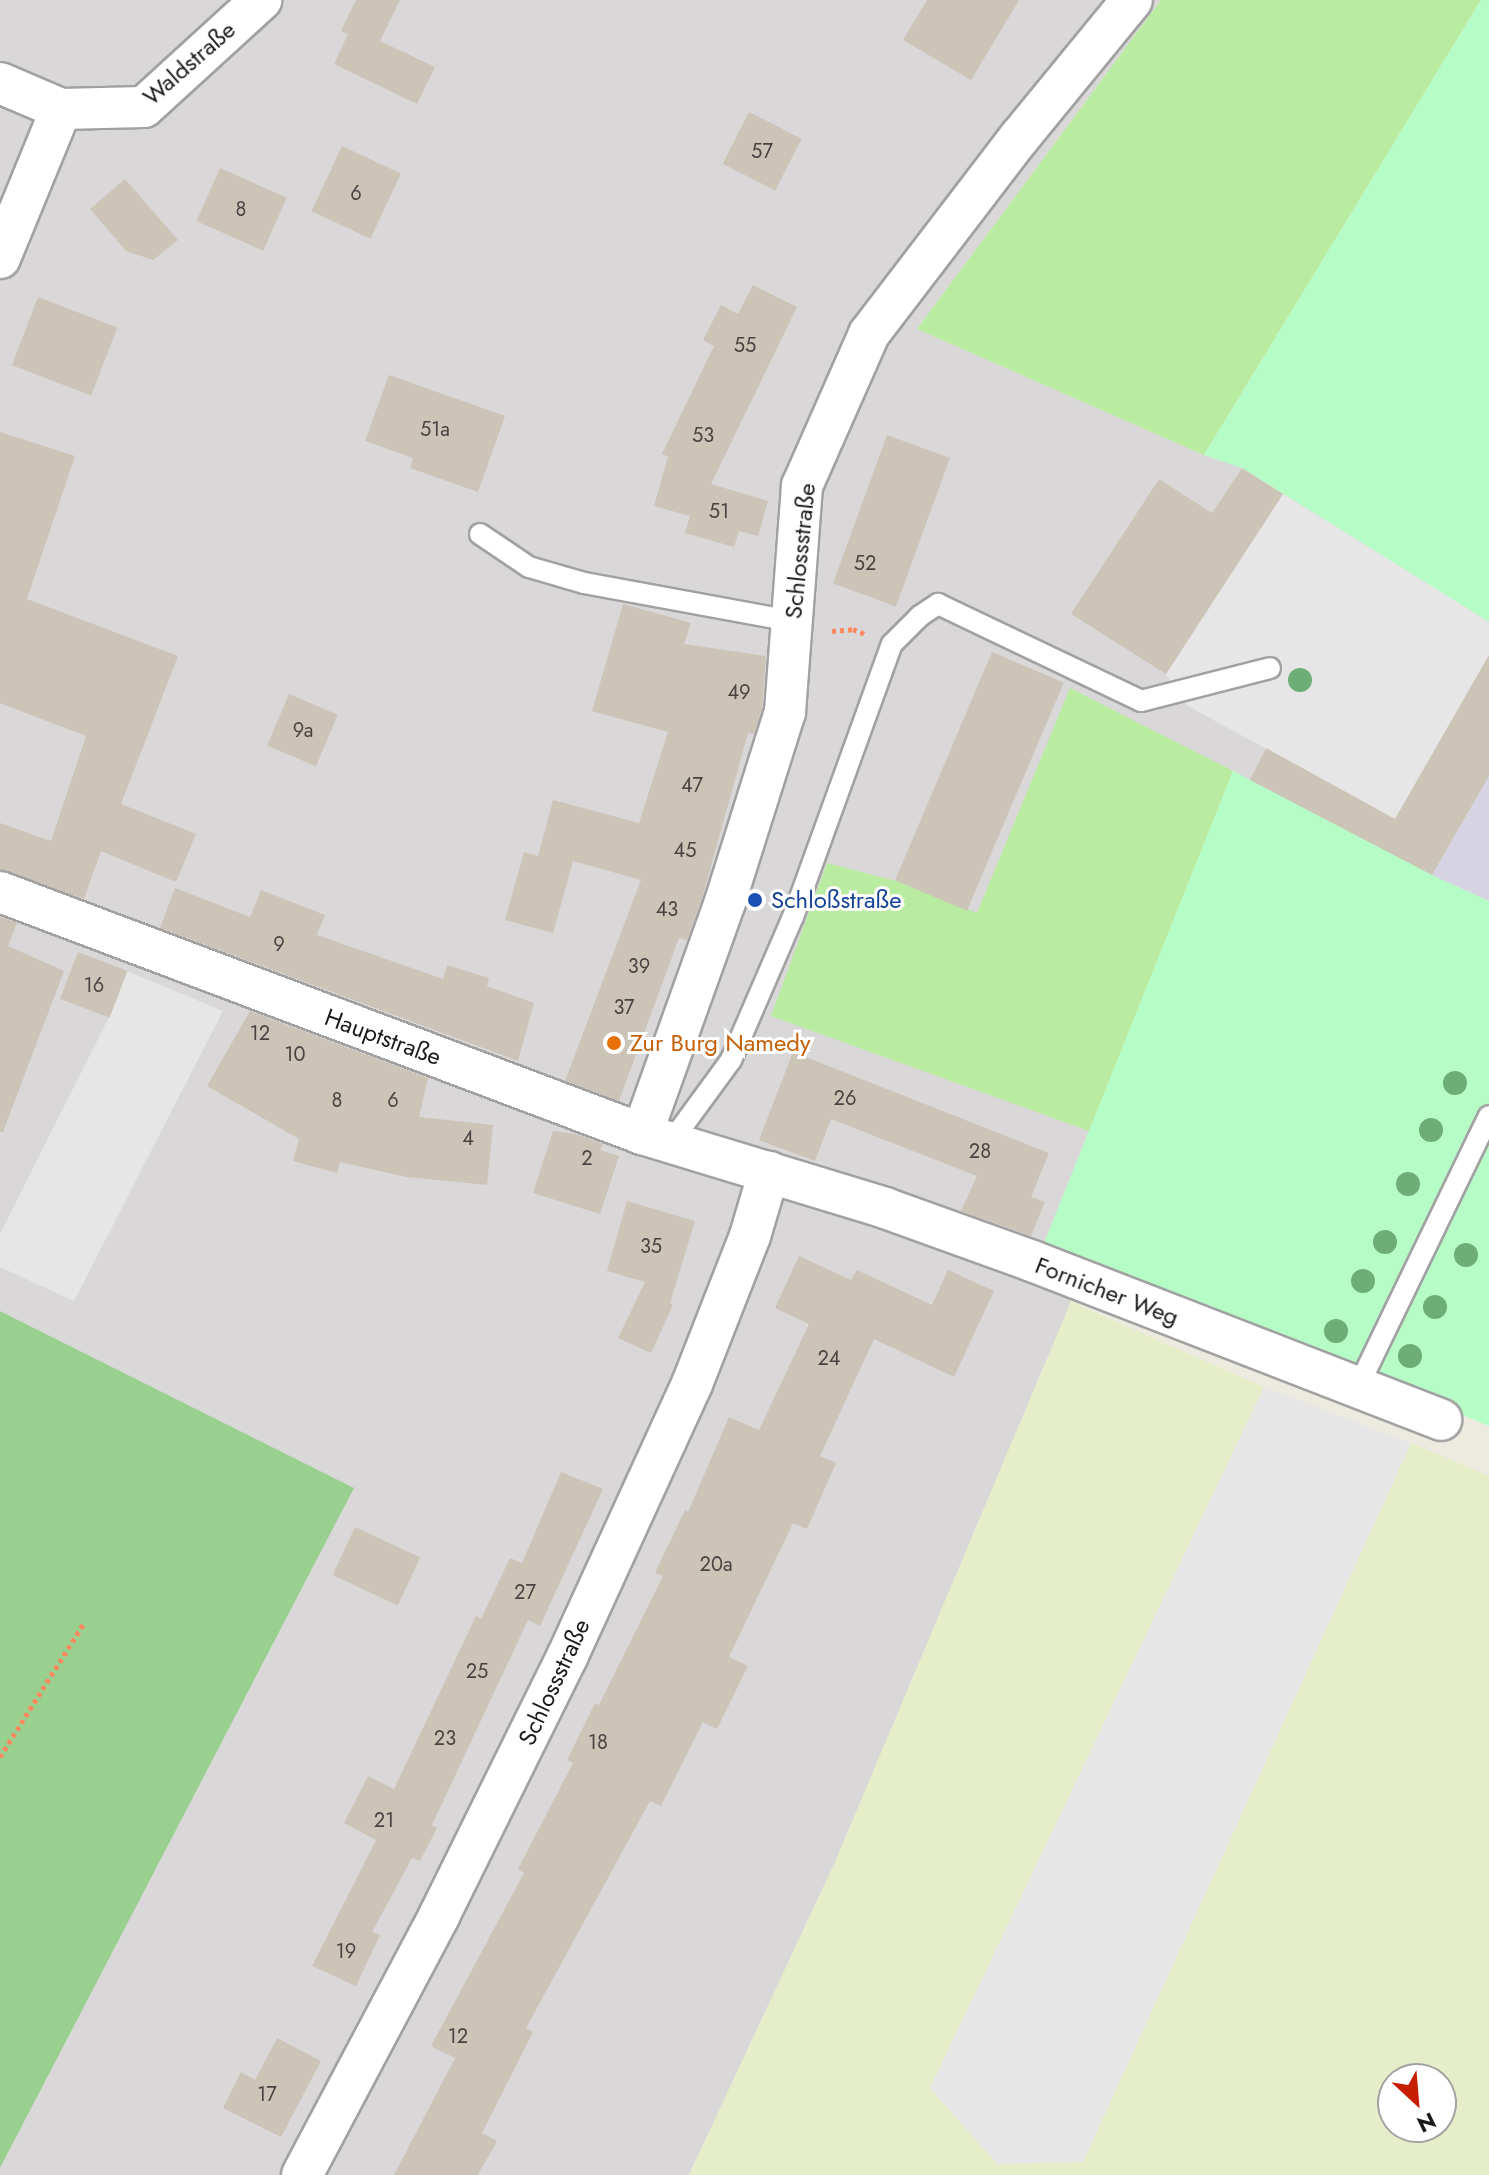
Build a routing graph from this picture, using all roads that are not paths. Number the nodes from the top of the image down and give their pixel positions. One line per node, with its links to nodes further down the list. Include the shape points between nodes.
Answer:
1 (261, 0): 4 (street, Waldstraße, via 144,107)
2 (1132, 0): 7 (street, Schlossstraße, via 869,334 802,486)
3 (0, 83): 4 (street, Waldstraße)
4 (61, 109): 5 (street)
5 (0, 258)
6 (480, 534): 7 (lane, via 529,567 584,583)
7 (792, 621): 11 (street, Schlossstraße, via 785,712)
8 (1270, 668): 11 (lane, via 1141,701 938,604 920,616 892,644 793,917 731,1060)
9 (0, 892): 11 (street, Hauptstraße)
10 (1489, 1116): 13 (lane)
11 (656, 1138): 12 (street, Hauptstraße)
12 (769, 1172): 13 (street, Fornicher Weg, via 1018,1256); 15 (street, Schlossstraße, via 692,1384 567,1657 439,1916)
13 (1357, 1389): 14 (street, Fornicher Weg)
14 (1441, 1420)
15 (302, 2175)

